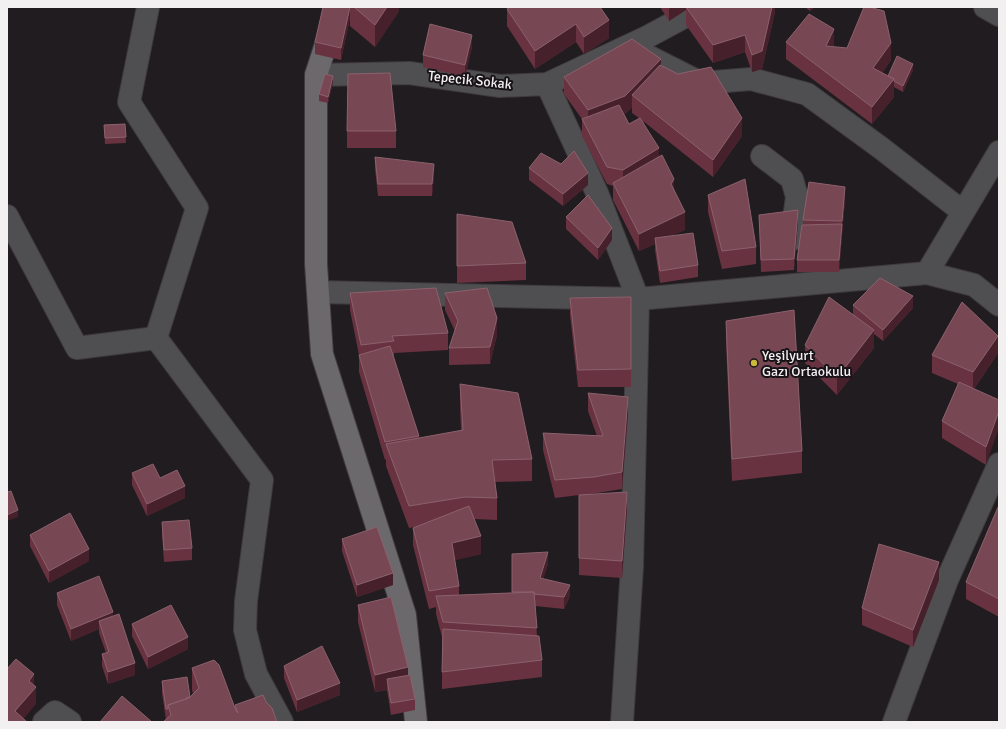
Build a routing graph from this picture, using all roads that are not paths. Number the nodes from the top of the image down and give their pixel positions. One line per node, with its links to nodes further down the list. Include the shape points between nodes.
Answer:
1 (148, 7): 18 (street, via 129,102 197,208)
2 (338, 7): 7 (main road)
3 (703, 7): 6 (street, Tepecik Sokak)
4 (985, 7): 5 (street)
5 (999, 15)
6 (627, 46): 8 (street, Tepecik Sokak); 11 (street, via 701,83 751,80 807,94)
7 (316, 75): 8 (street, Tepecik Sokak, via 409,73 500,86); 15 (main road)
8 (547, 84): 16 (street, via 597,193)
9 (999, 152): 11 (street)
10 (762, 156): 14 (street, via 792,179 797,197)
11 (963, 212): 13 (street)
12 (7, 216): 18 (street, via 77,348)
13 (927, 273): 14 (street); 17 (street, via 974,285)
14 (783, 286): 16 (street)
15 (318, 292): 16 (street); 23 (main road, via 322,354 405,615)
16 (638, 299): 24 (street, via 632,567)
17 (999, 305)
18 (156, 338): 22 (street, via 262,480 246,601 246,630 256,674)
19 (999, 464): 25 (street, via 947,580)
20 (44, 722): 21 (street, via 55,712)
21 (70, 722)
22 (282, 722)
23 (416, 722)
24 (622, 722)
25 (894, 722)

